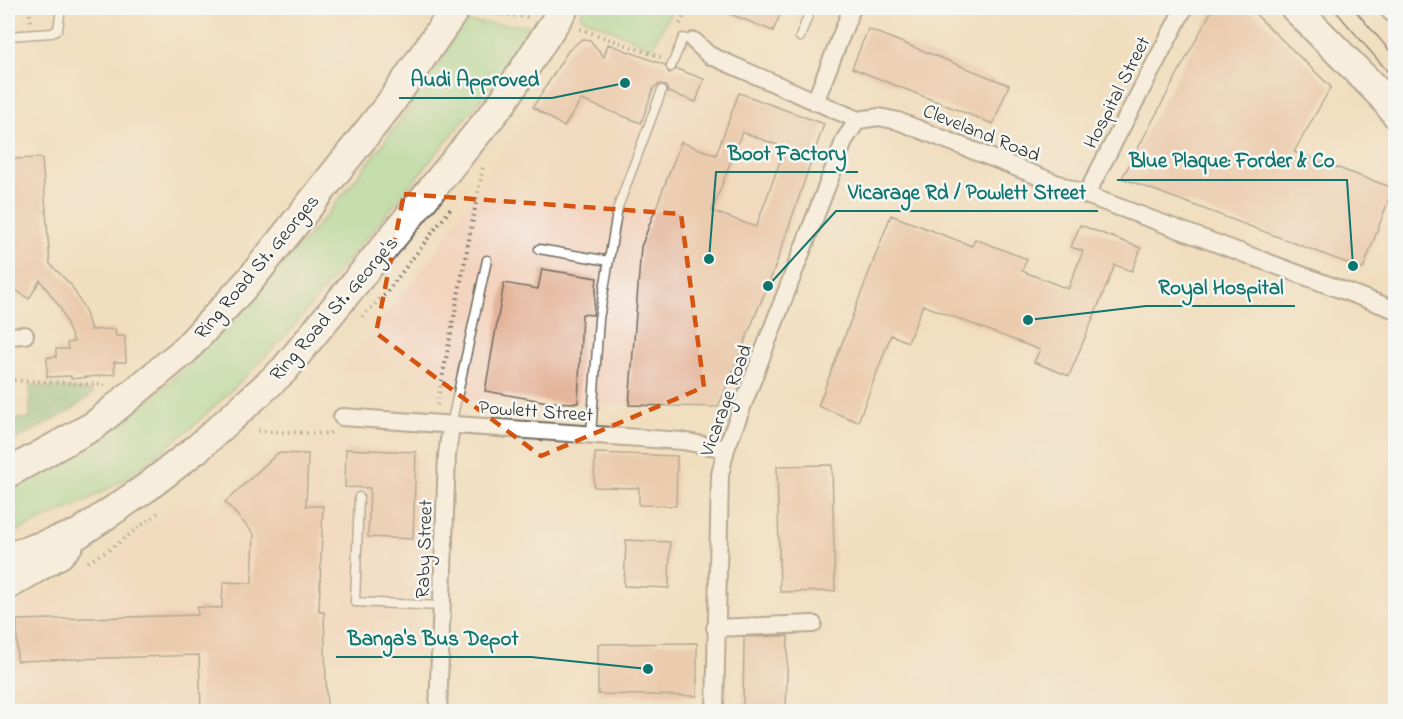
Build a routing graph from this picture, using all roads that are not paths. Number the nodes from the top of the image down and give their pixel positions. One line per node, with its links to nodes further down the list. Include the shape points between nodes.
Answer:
1 (62, 8): 8 (lane, via 58,29 52,33)
2 (811, 8): 9 (lane)
3 (852, 8): 13 (street)
4 (1184, 8): 16 (street, Hospital Street)
5 (1295, 8): 14 (highway)
6 (464, 10): 27 (highway, Ring Road St. Georges, via 264,262 184,351 95,425)
7 (559, 16): 29 (highway, Ring Road St. George's, via 502,104 284,370 199,447)
8 (8, 36)
9 (800, 37)
10 (694, 41): 11 (lane, via 682,38); 13 (street, Cleveland Road, via 709,55)
11 (671, 67)
12 (662, 90): 19 (lane, via 618,207)
13 (815, 102): 15 (street, Cleveland Road)
14 (1395, 114)
15 (858, 120): 16 (street, Cleveland Road, via 879,117 898,121); 26 (street, Vicarage Road, via 845,139)
16 (1086, 195): 20 (street, Cleveland Road)
17 (539, 249): 19 (lane)
18 (487, 260): 24 (lane)
19 (609, 261): 25 (lane, via 599,319)
20 (1395, 310)
21 (25, 335): 22 (street)
22 (8, 336)
23 (342, 417): 24 (street, Powlett Street)
24 (451, 425): 25 (street, Powlett Street); 32 (street, Raby Street)
25 (591, 435): 26 (street, Powlett Street, via 682,441)
26 (726, 449): 34 (street, Vicarage Road, via 718,501)
27 (8, 473)
28 (359, 497): 32 (lane, via 355,602)
29 (78, 534): 30 (highway, Ring Road St. George's); 31 (highway, via 60,554)
30 (8, 557)
31 (8, 585)
32 (441, 606): 35 (street, Raby Street)
33 (813, 624): 34 (street)
34 (715, 628): 36 (street, Vicarage Road)
35 (438, 711)
36 (715, 711)

